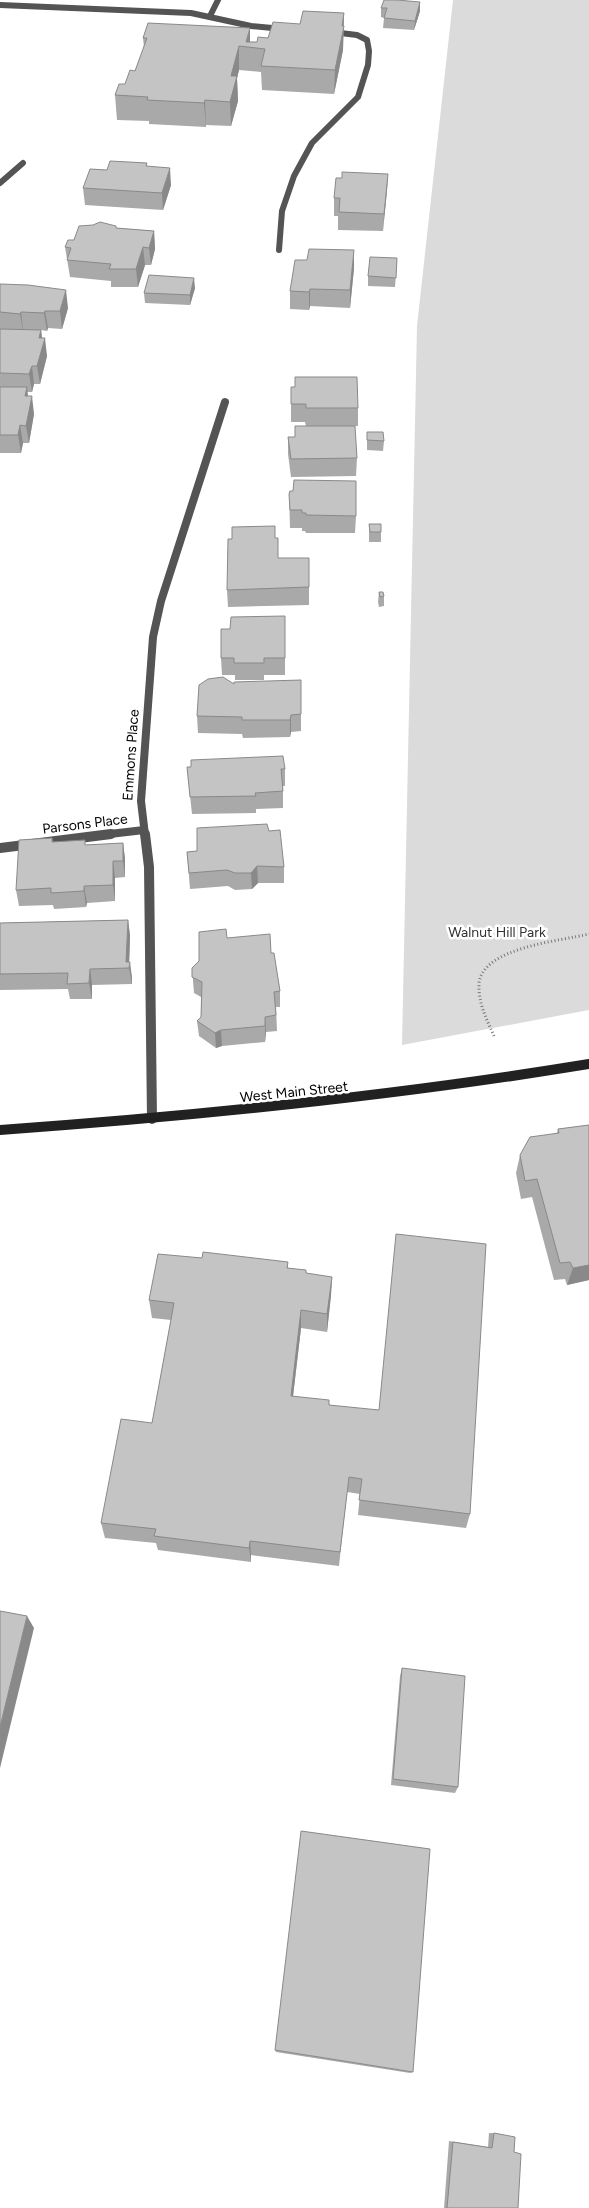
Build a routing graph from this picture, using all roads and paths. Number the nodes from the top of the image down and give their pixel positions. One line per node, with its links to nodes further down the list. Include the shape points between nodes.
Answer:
1 (218, 0): 3 (street)
2 (0, 5): 3 (street)
3 (210, 16): 4 (street, via 251,26)
4 (292, 30)
5 (326, 31): 8 (street, via 366,39 369,51 366,73 356,102 316,139 298,166 282,211)
6 (23, 164): 7 (street)
7 (0, 183)
8 (279, 250)
9 (225, 402): 10 (street, Emmons Place, via 154,628 140,801)
10 (144, 830): 11 (street, Parsons Place); 15 (street, Emmons Place, via 149,867)
11 (0, 848)
12 (589, 934): 13 (path, via 527,947 495,959 483,972 478,989 482,1015)
13 (494, 1036)
14 (589, 1064): 15 (main road, West Main Street, via 385,1095)
15 (152, 1119): 16 (main road, West Main Street)
16 (0, 1130)

